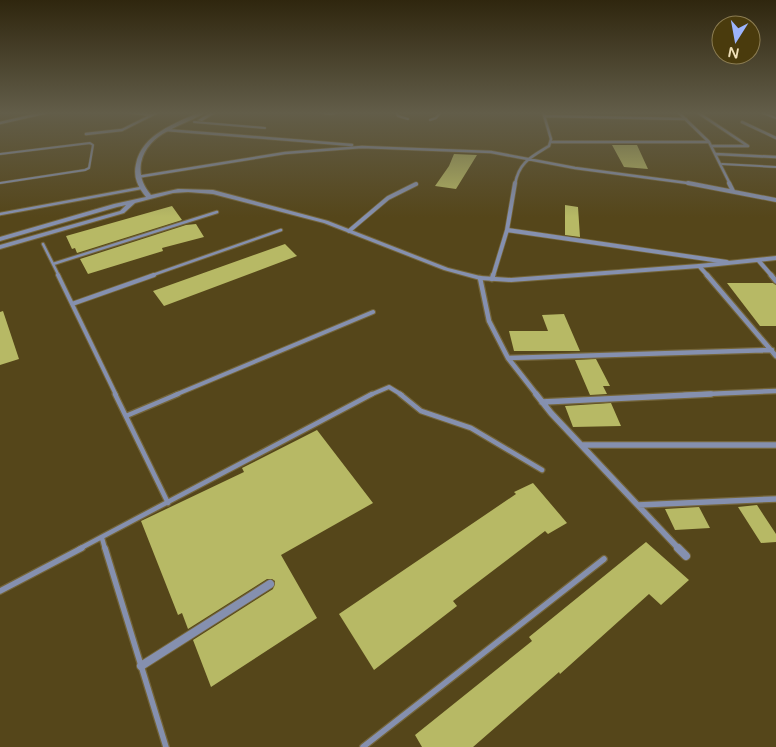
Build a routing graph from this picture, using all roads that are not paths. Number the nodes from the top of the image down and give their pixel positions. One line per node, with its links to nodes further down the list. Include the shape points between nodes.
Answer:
1 (58, 147): 7 (lane)
2 (93, 147): 14 (lane, via 89,168 85,170)
3 (146, 147): 13 (street, via 138,157)
4 (362, 147): 10 (street, via 491,152); 13 (street, via 285,153)
5 (549, 147): 10 (street)
6 (712, 147): 8 (street)
7 (0, 154)
8 (716, 154): 9 (street); 11 (street)
9 (776, 157)
10 (528, 159): 17 (street); 24 (street, via 517,172)
11 (722, 164): 12 (lane); 17 (street)
12 (776, 167)
13 (137, 177): 16 (street)
14 (0, 183)
15 (416, 184): 25 (street, via 388,198)
16 (141, 188): 18 (street); 22 (lane)
17 (733, 191): 19 (street)
18 (150, 198): 20 (street); 25 (street, via 175,191 213,192)
19 (776, 200)
20 (132, 203): 26 (street); 28 (street, via 122,212)
21 (217, 212): 32 (lane)
22 (0, 214)
23 (281, 230): 37 (lane)
24 (507, 230): 31 (street); 35 (street)
25 (349, 231): 34 (street, via 446,269)
26 (0, 239)
27 (43, 244): 32 (lane)
28 (0, 247)
29 (776, 258): 30 (street)
30 (758, 260): 31 (street); 36 (street)
31 (731, 263): 33 (street)
32 (53, 264): 37 (lane)
33 (699, 266): 35 (street); 39 (street)
34 (480, 278): 35 (street); 41 (street, via 489,321)
35 (492, 279)
36 (776, 281)
37 (72, 304): 44 (lane)
38 (373, 312): 44 (lane)
39 (772, 350): 40 (street); 41 (street)
40 (776, 356)
41 (508, 358): 43 (street)
42 (776, 391): 43 (street)
43 (542, 402): 45 (street)
44 (126, 416): 49 (lane)
45 (582, 445): 46 (street); 50 (street)
46 (776, 445)
47 (542, 470): 49 (lane, via 471,428 421,411 398,391 388,387)
48 (776, 499): 50 (street)
49 (168, 503): 51 (lane)
50 (638, 505): 52 (street)
51 (102, 538): 55 (lane); 56 (lane)
52 (686, 556)
53 (604, 560): 58 (lane)
54 (270, 584): 56 (street)
55 (0, 591)
56 (141, 666): 57 (lane)
57 (166, 747)
58 (363, 747)

